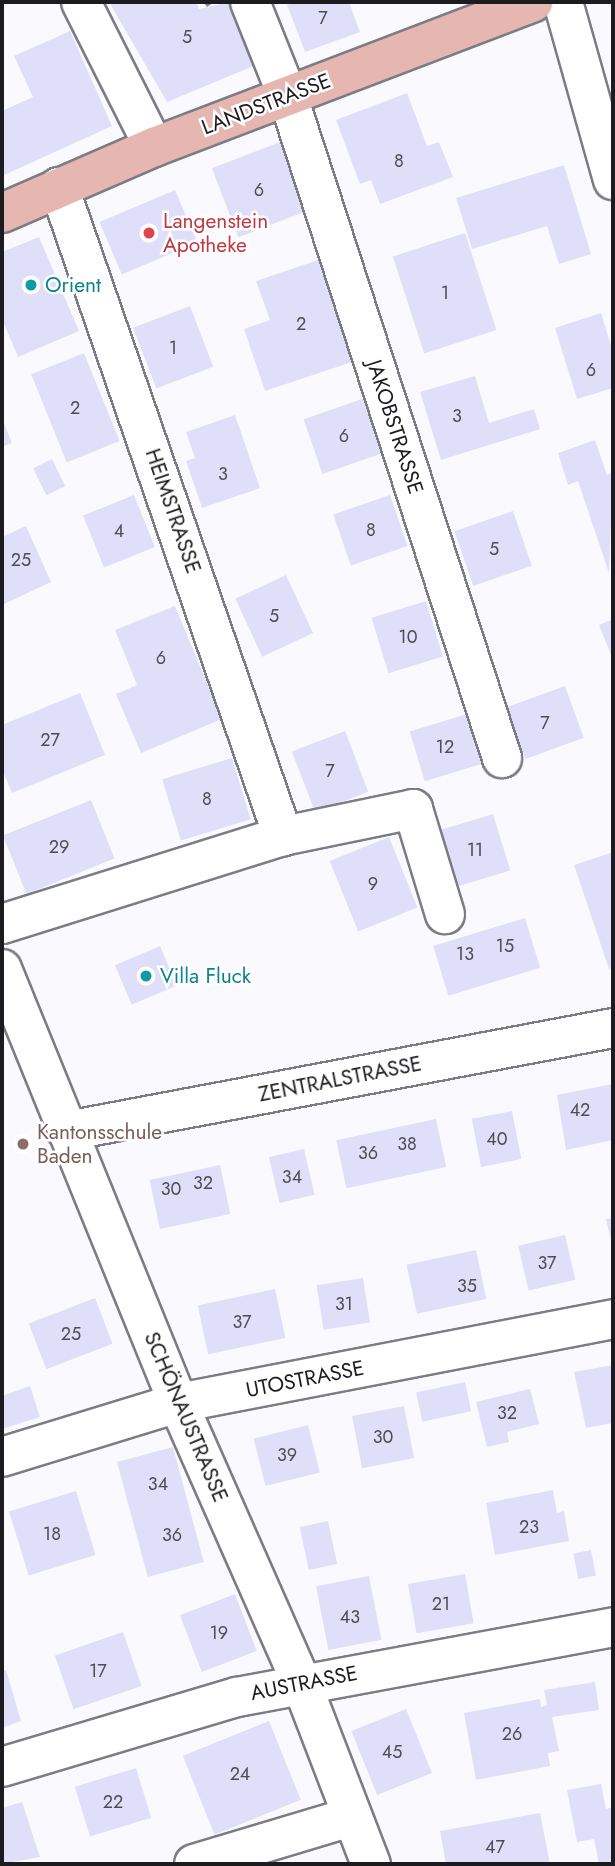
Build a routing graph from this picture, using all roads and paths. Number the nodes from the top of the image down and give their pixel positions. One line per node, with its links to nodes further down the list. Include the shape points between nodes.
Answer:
1 (81, 2): 6 (street)
2 (250, 2): 5 (street, JAKOBSTRASSE)
3 (533, 2): 5 (main road, LANDSTRASSE)
4 (563, 2): 7 (street)
5 (288, 97): 6 (main road, LANDSTRASSE); 10 (street, JAKOBSTRASSE)
6 (154, 147): 8 (main road, LANDSTRASSE)
7 (613, 180)
8 (58, 187): 9 (main road, LANDSTRASSE); 11 (street, HEIMSTRASSE)
9 (2, 213)
10 (502, 758)
11 (283, 836): 12 (street, via 414,809); 13 (street)
12 (445, 914)
13 (2, 924)
14 (2, 969): 16 (street, SCHÖNAUSTRASSE)
15 (613, 1028): 16 (street, ZENTRALSTRASSE)
16 (67, 1130): 18 (street, SCHÖNAUSTRASSE)
17 (613, 1319): 18 (street, UTOSTRASSE)
18 (178, 1403): 19 (street, UTOSTRASSE); 21 (street, SCHÖNAUSTRASSE)
19 (2, 1457)
20 (613, 1626): 21 (street, AUSTRASSE)
21 (301, 1682): 22 (street, AUSTRASSE); 23 (street, SCHÖNAUSTRASSE)
22 (2, 1767)
23 (351, 1817): 24 (street); 25 (street, SCHÖNAUSTRASSE)
24 (194, 1864)
25 (371, 1864)

